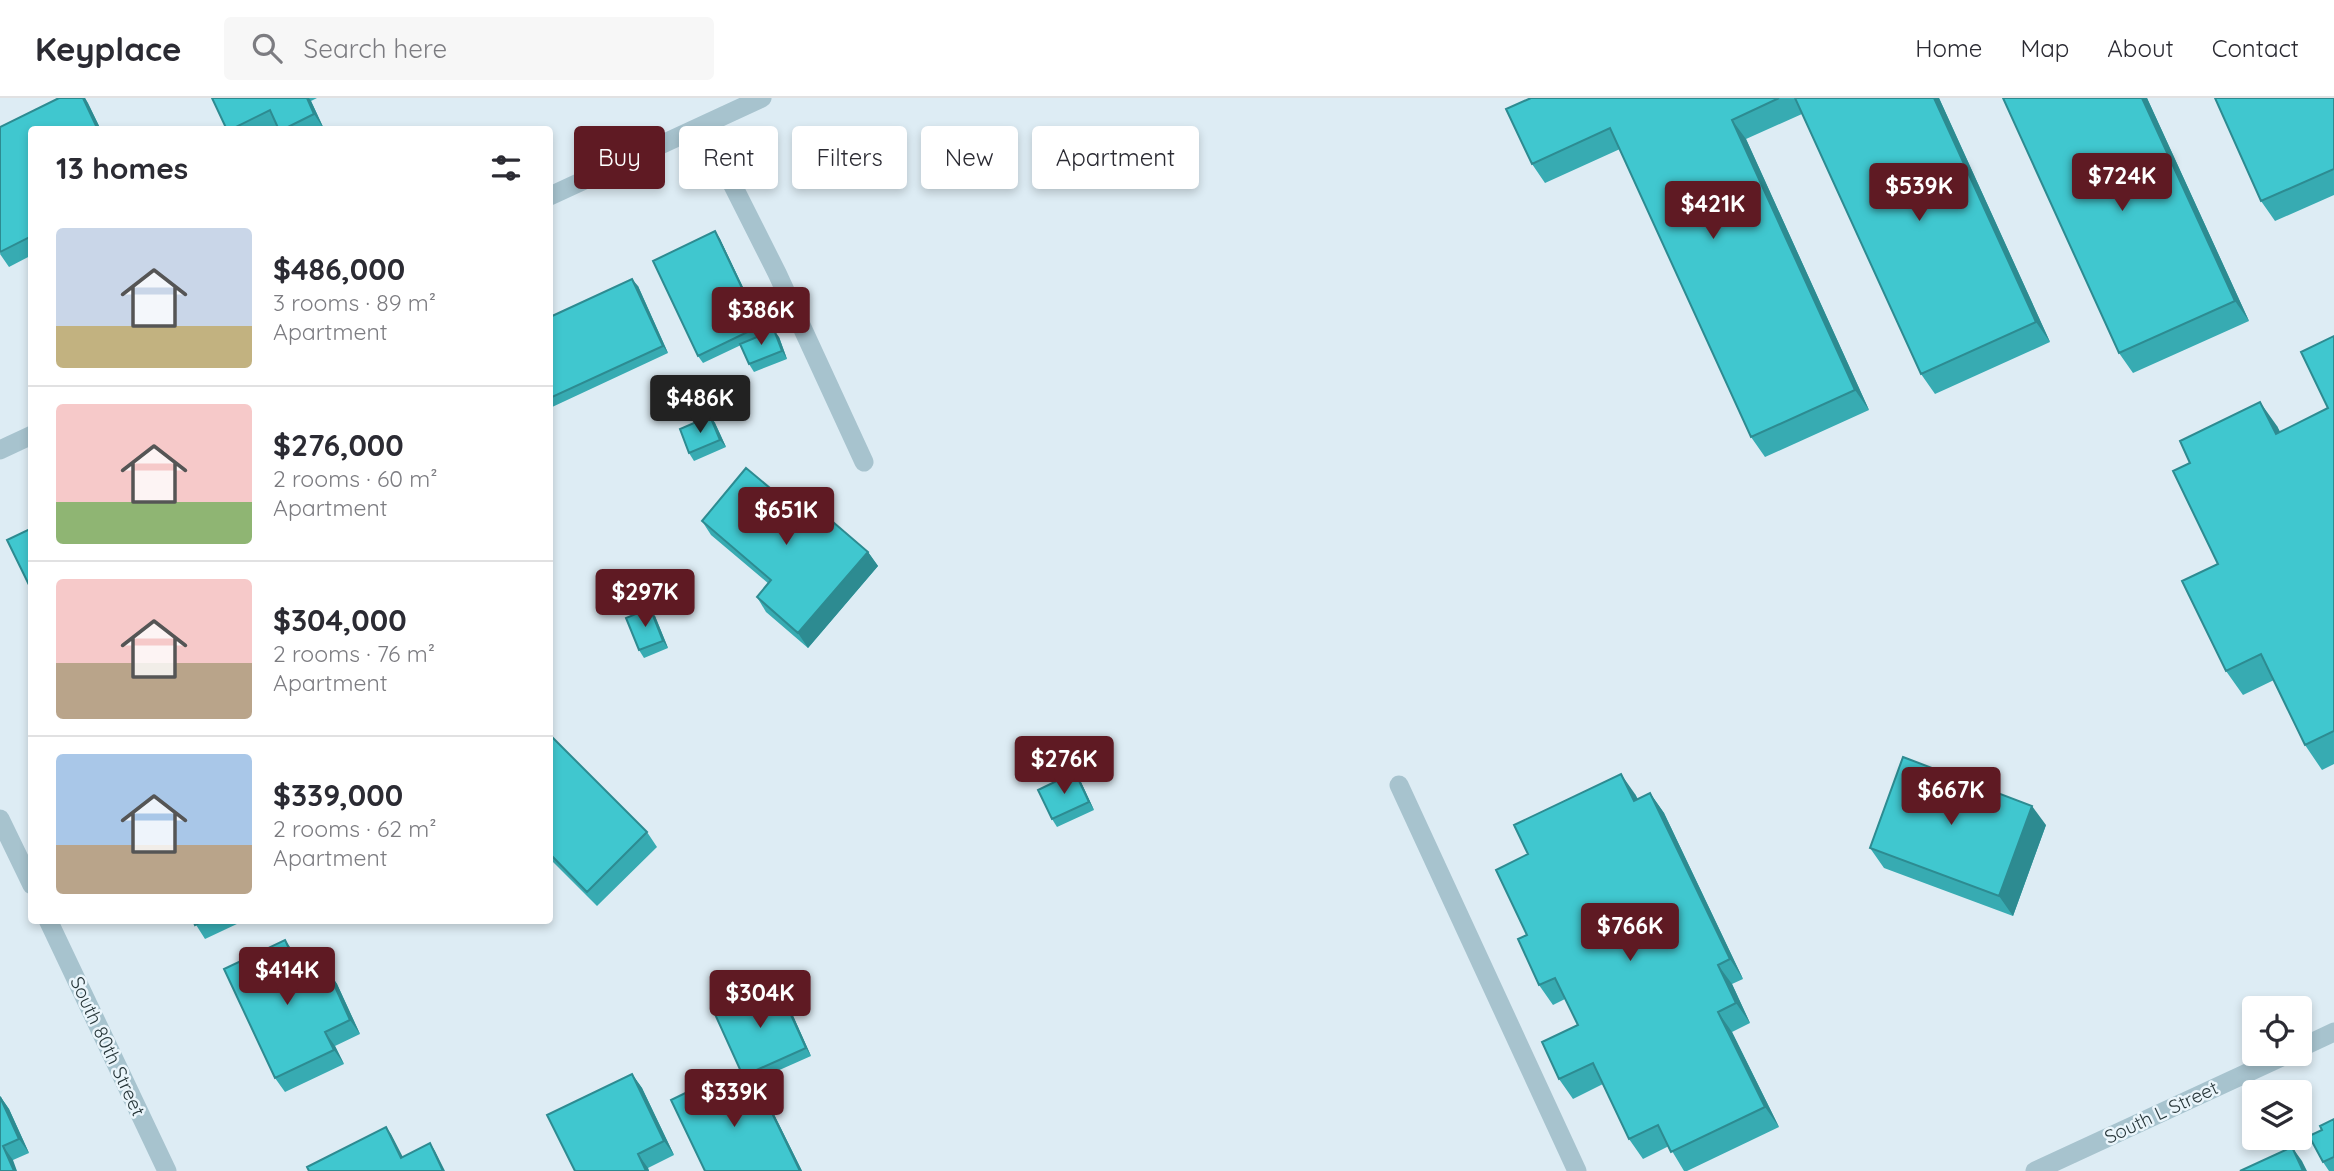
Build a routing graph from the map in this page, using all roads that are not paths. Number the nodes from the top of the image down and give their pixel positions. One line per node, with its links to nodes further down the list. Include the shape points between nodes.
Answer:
1 (762, 98): 2 (street)
2 (703, 126)
3 (679, 137): 5 (street)
4 (735, 189): 8 (street)
5 (553, 196)
6 (28, 437): 7 (street)
7 (0, 450)
8 (864, 462)
9 (1399, 785): 17 (street)
10 (0, 818): 11 (street)
11 (28, 877)
12 (50, 924): 16 (street, South 80th Street)
13 (2334, 1032): 14 (street)
14 (2312, 1042)
15 (2262, 1066): 18 (street, South L Street)
16 (167, 1171)
17 (1577, 1171)
18 (2035, 1171)

